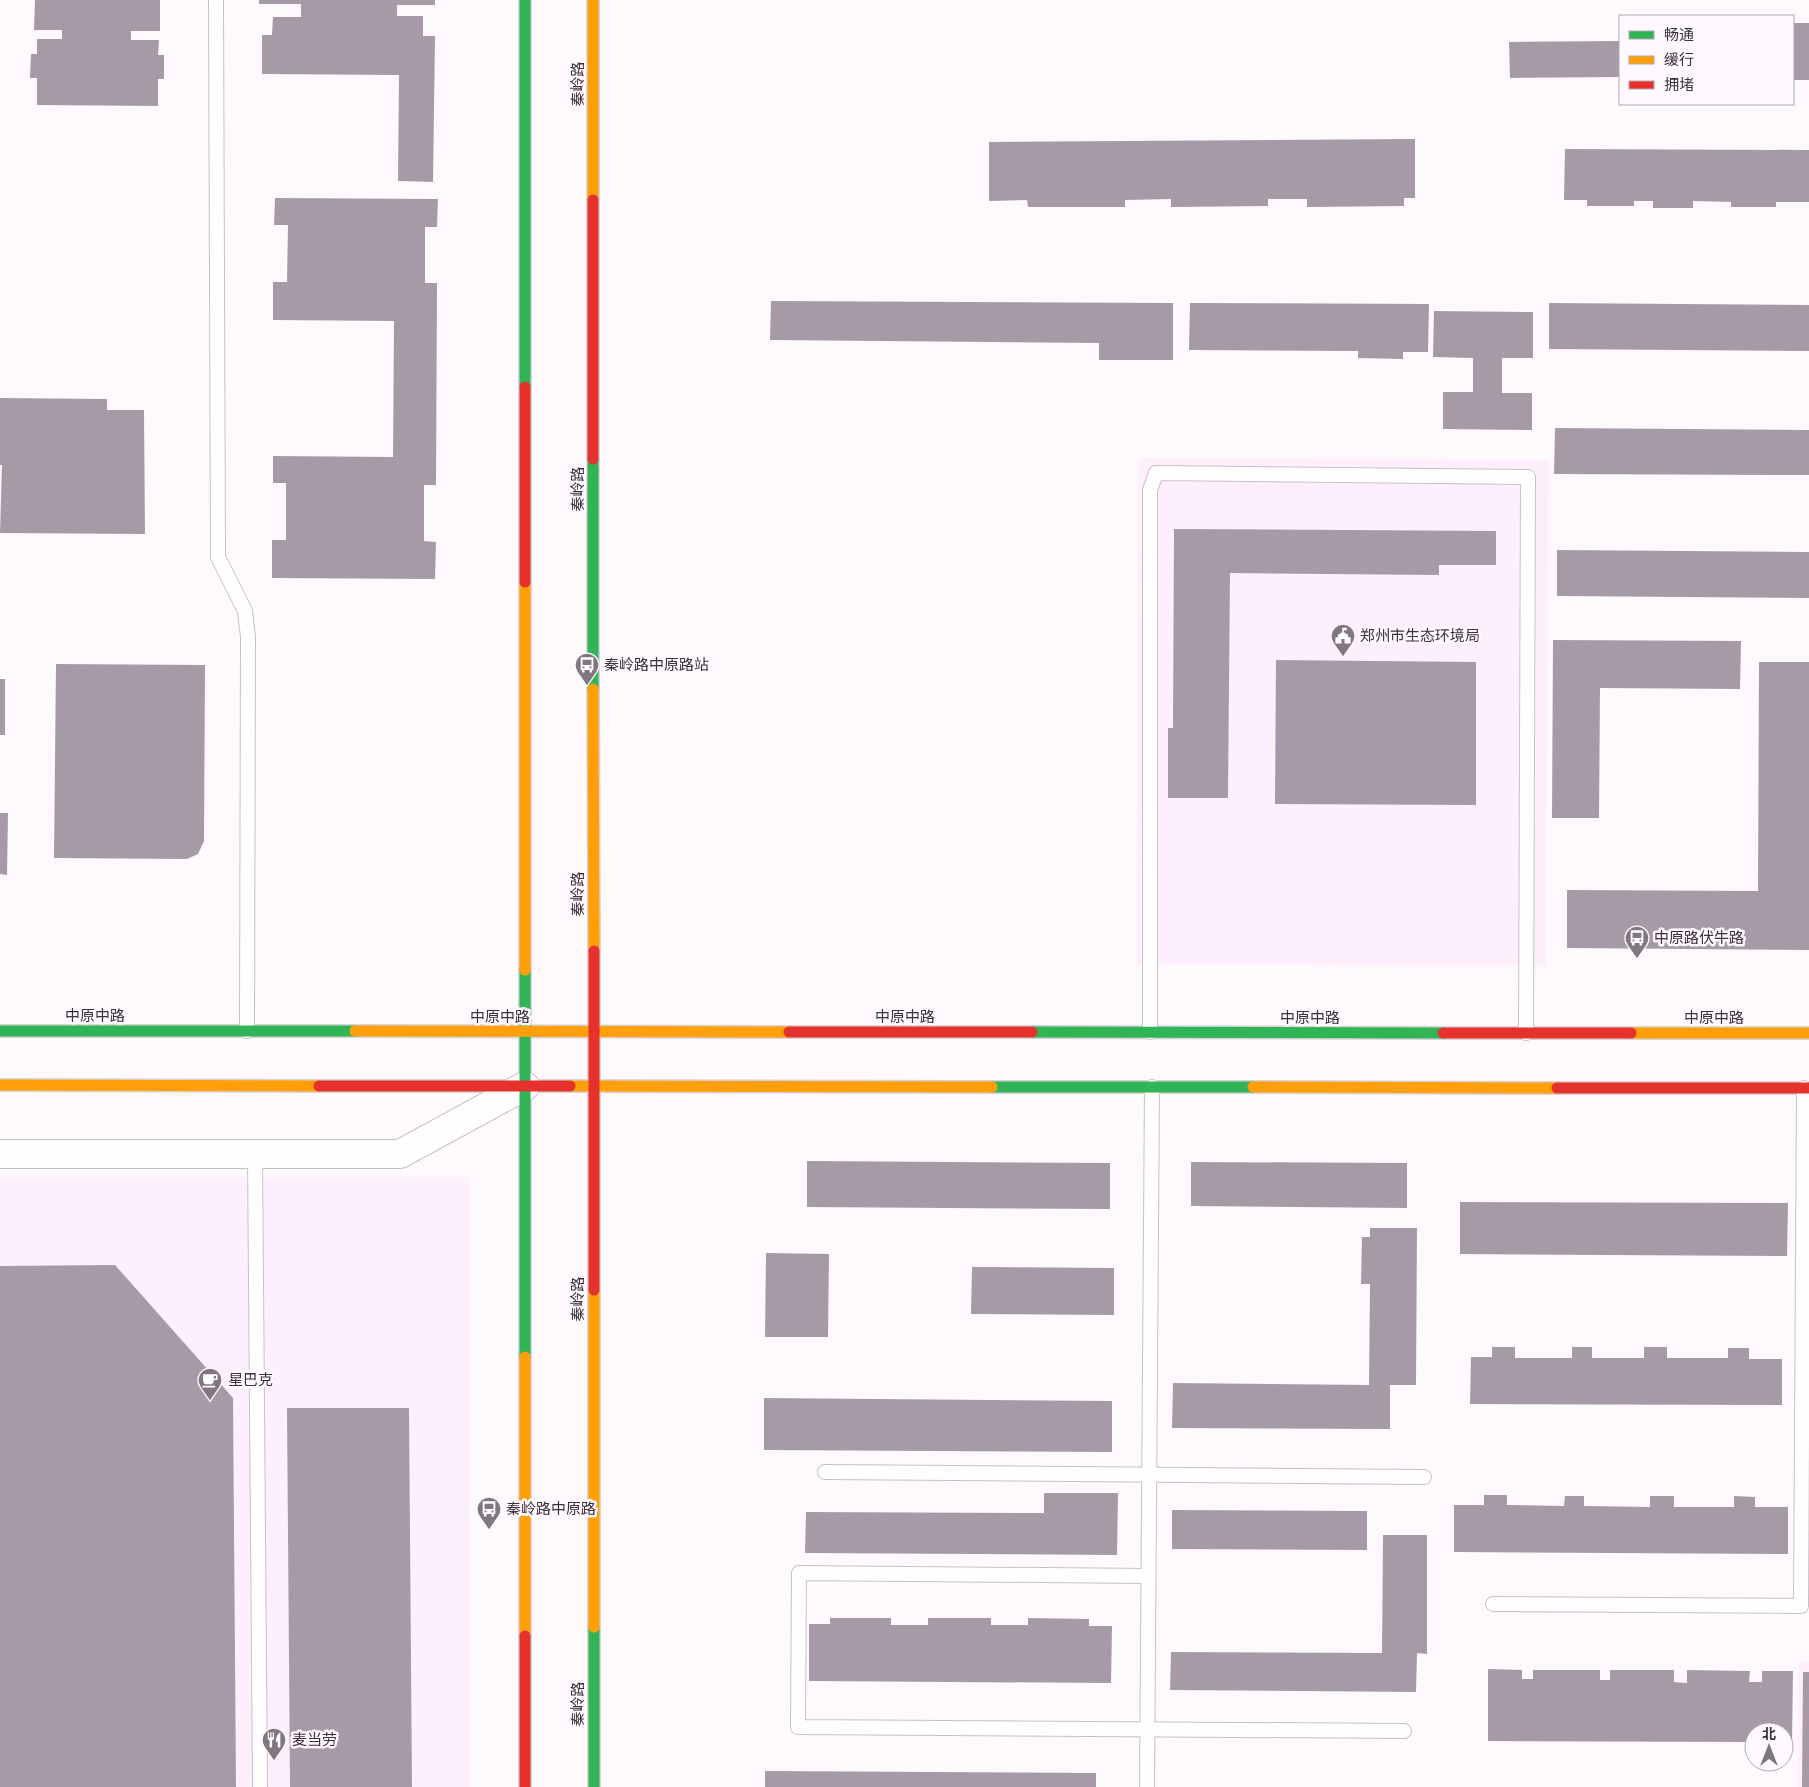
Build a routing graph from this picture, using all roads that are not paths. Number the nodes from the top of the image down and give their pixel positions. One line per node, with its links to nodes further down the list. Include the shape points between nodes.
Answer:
1 (216, 0): 5 (lane, via 218,557 245,611 248,637)
2 (525, 0): 6 (main road)
3 (593, 0): 7 (main road, 秦岭路)
4 (0, 1031): 5 (main road, 中原中路)
5 (247, 1031): 6 (main road, 中原中路)
6 (525, 1032): 7 (main road, 中原中路); 12 (main road)
7 (593, 1032): 8 (main road, 中原中路); 13 (main road, 秦岭路)
8 (1150, 1032): 9 (main road, 中原中路); 9 (lane, via 1150,490 1156,473 1528,477)
9 (1526, 1033): 10 (main road, 中原中路)
10 (1809, 1033)
11 (0, 1085): 12 (main road)
12 (525, 1086): 13 (main road); 17 (street, via 400,1154); 27 (main road)
13 (593, 1086): 14 (main road); 28 (main road, 秦岭路)
14 (1152, 1087): 15 (main road); 20 (lane)
15 (1807, 1088): 18 (lane)
16 (0, 1154): 17 (street)
17 (255, 1154): 26 (lane)
18 (1806, 1288): 23 (lane, via 1800,1606)
19 (826, 1472): 20 (lane)
20 (1150, 1474): 21 (lane); 22 (lane)
21 (1424, 1477)
22 (1149, 1576): 24 (lane); 24 (lane, via 799,1573 798,1727)
23 (1493, 1604)
24 (1148, 1729): 25 (lane); 29 (lane)
25 (1404, 1731)
26 (260, 1787)
27 (526, 1787)
28 (594, 1787)
29 (1147, 1787)

